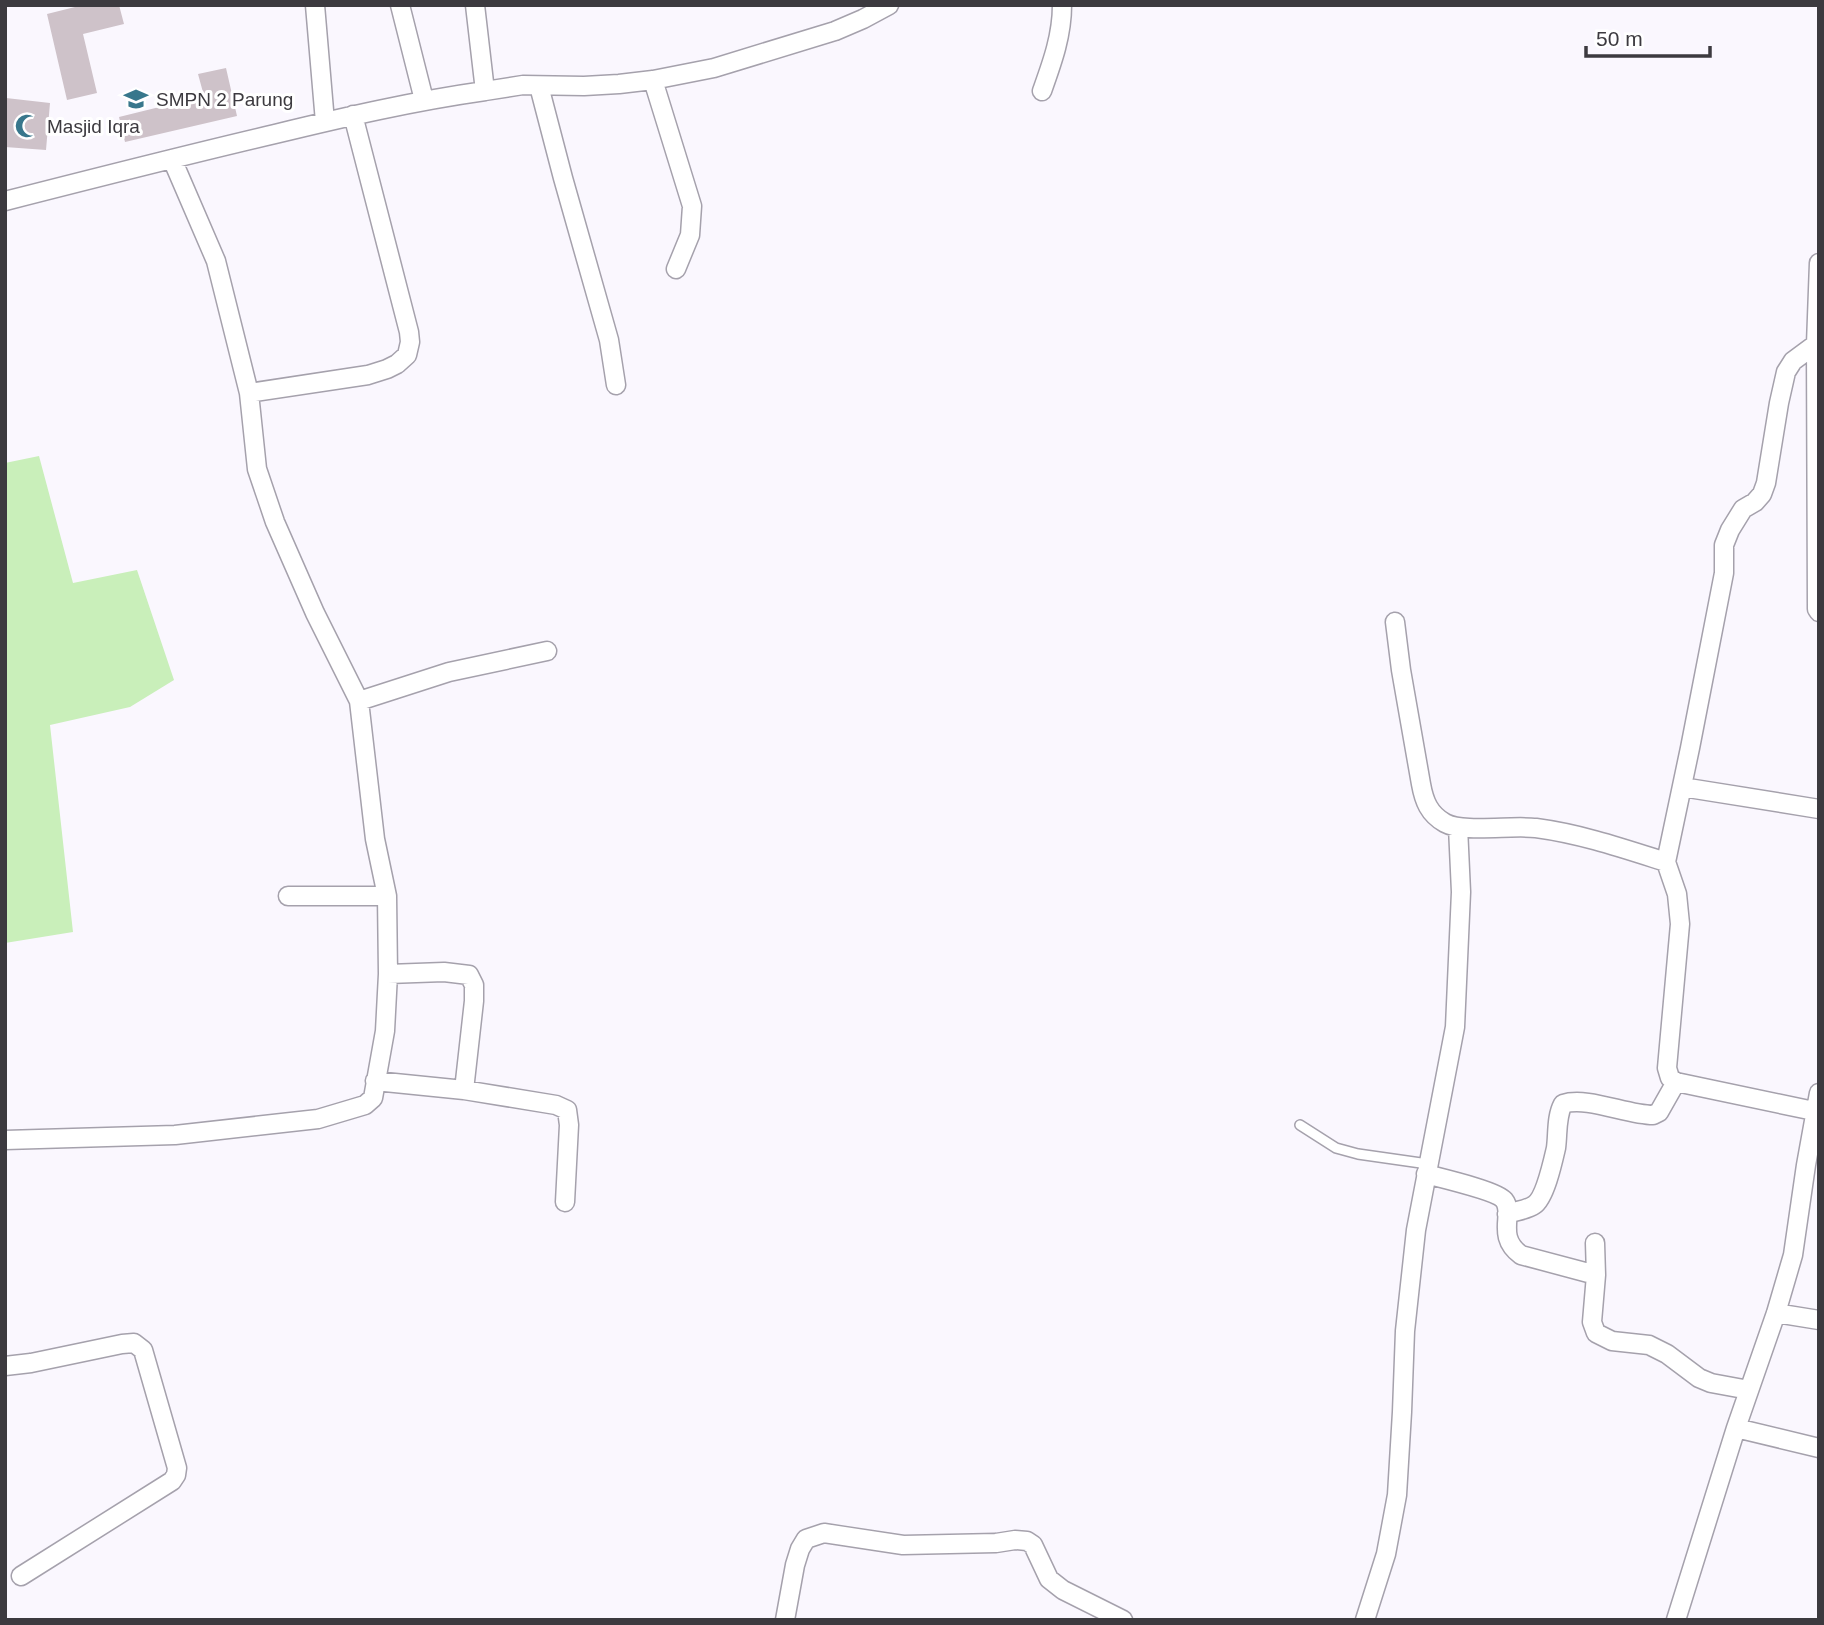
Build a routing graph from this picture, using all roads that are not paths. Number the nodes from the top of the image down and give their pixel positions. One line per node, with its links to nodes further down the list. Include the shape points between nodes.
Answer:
1 (315, 5): 12 (street)
2 (400, 5): 10 (street)
3 (475, 5): 8 (street)
4 (889, 5): 6 (street, via 835,31 714,68)
5 (1062, 5): 9 (street, via 1060,33)
6 (653, 80): 7 (street); 16 (street, via 692,206 690,235)
7 (539, 86): 8 (street); 18 (street, via 609,340)
8 (485, 91): 10 (street)
9 (1042, 91)
10 (424, 100): 11 (street)
11 (353, 115): 12 (street); 19 (street, via 409,332 407,355 368,375)
12 (325, 122): 13 (street)
13 (172, 159): 14 (street); 19 (street, via 216,261)
14 (5, 201)
15 (1819, 262): 17 (street)
16 (676, 269)
17 (1816, 344): 20 (street); 24 (street, via 1786,372 1766,483 1755,502 1743,509 1724,545 1724,573)
18 (616, 385)
19 (249, 393): 23 (street, via 257,469 275,522)
20 (1819, 612)
21 (1395, 622): 26 (street, via 1424,800 1444,823)
22 (547, 651): 23 (street, via 449,672)
23 (359, 701): 29 (street, via 375,839)
24 (1682, 787): 25 (street); 27 (street)
25 (1819, 809)
26 (1458, 827): 27 (street, via 1564,832); 37 (street, via 1461,892 1455,1027)
27 (1665, 862): 32 (street, via 1680,924 1667,1068)
28 (288, 896): 29 (street)
29 (387, 896): 30 (street)
30 (388, 974): 31 (street, via 385,1031); 33 (street, via 444,972 472,979 474,1001)
31 (375, 1081): 33 (street); 36 (street, via 373,1098 365,1105 318,1119 175,1135)
32 (1676, 1082): 34 (street); 39 (street, via 1653,1115 1585,1103 1563,1104 1556,1149 1541,1197 1534,1206)
33 (464, 1090): 38 (street, via 567,1110)
34 (1817, 1102): 42 (street, via 1793,1255)
35 (1300, 1125): 37 (lane, via 1336,1147)
36 (5, 1140)
37 (1427, 1169): 39 (street, via 1499,1196 1506,1203); 51 (street, via 1405,1331 1397,1495 1386,1555)
38 (565, 1202)
39 (1507, 1214): 41 (street, via 1510,1243 1521,1255)
40 (1595, 1243): 41 (street)
41 (1596, 1275): 45 (street, via 1591,1322 1596,1333 1612,1341 1649,1345 1699,1378)
42 (1776, 1313): 43 (street); 45 (street)
43 (1819, 1320)
44 (5, 1366): 48 (street, via 134,1343 143,1350 177,1468 172,1481)
45 (1749, 1390): 46 (street)
46 (1736, 1427): 47 (street); 52 (street)
47 (1819, 1448)
48 (21, 1576)
49 (785, 1620): 50 (street, via 800,1549 806,1539 824,1533 903,1545 1027,1541 1049,1579)
50 (1123, 1620)
51 (1365, 1620)
52 (1676, 1620)

